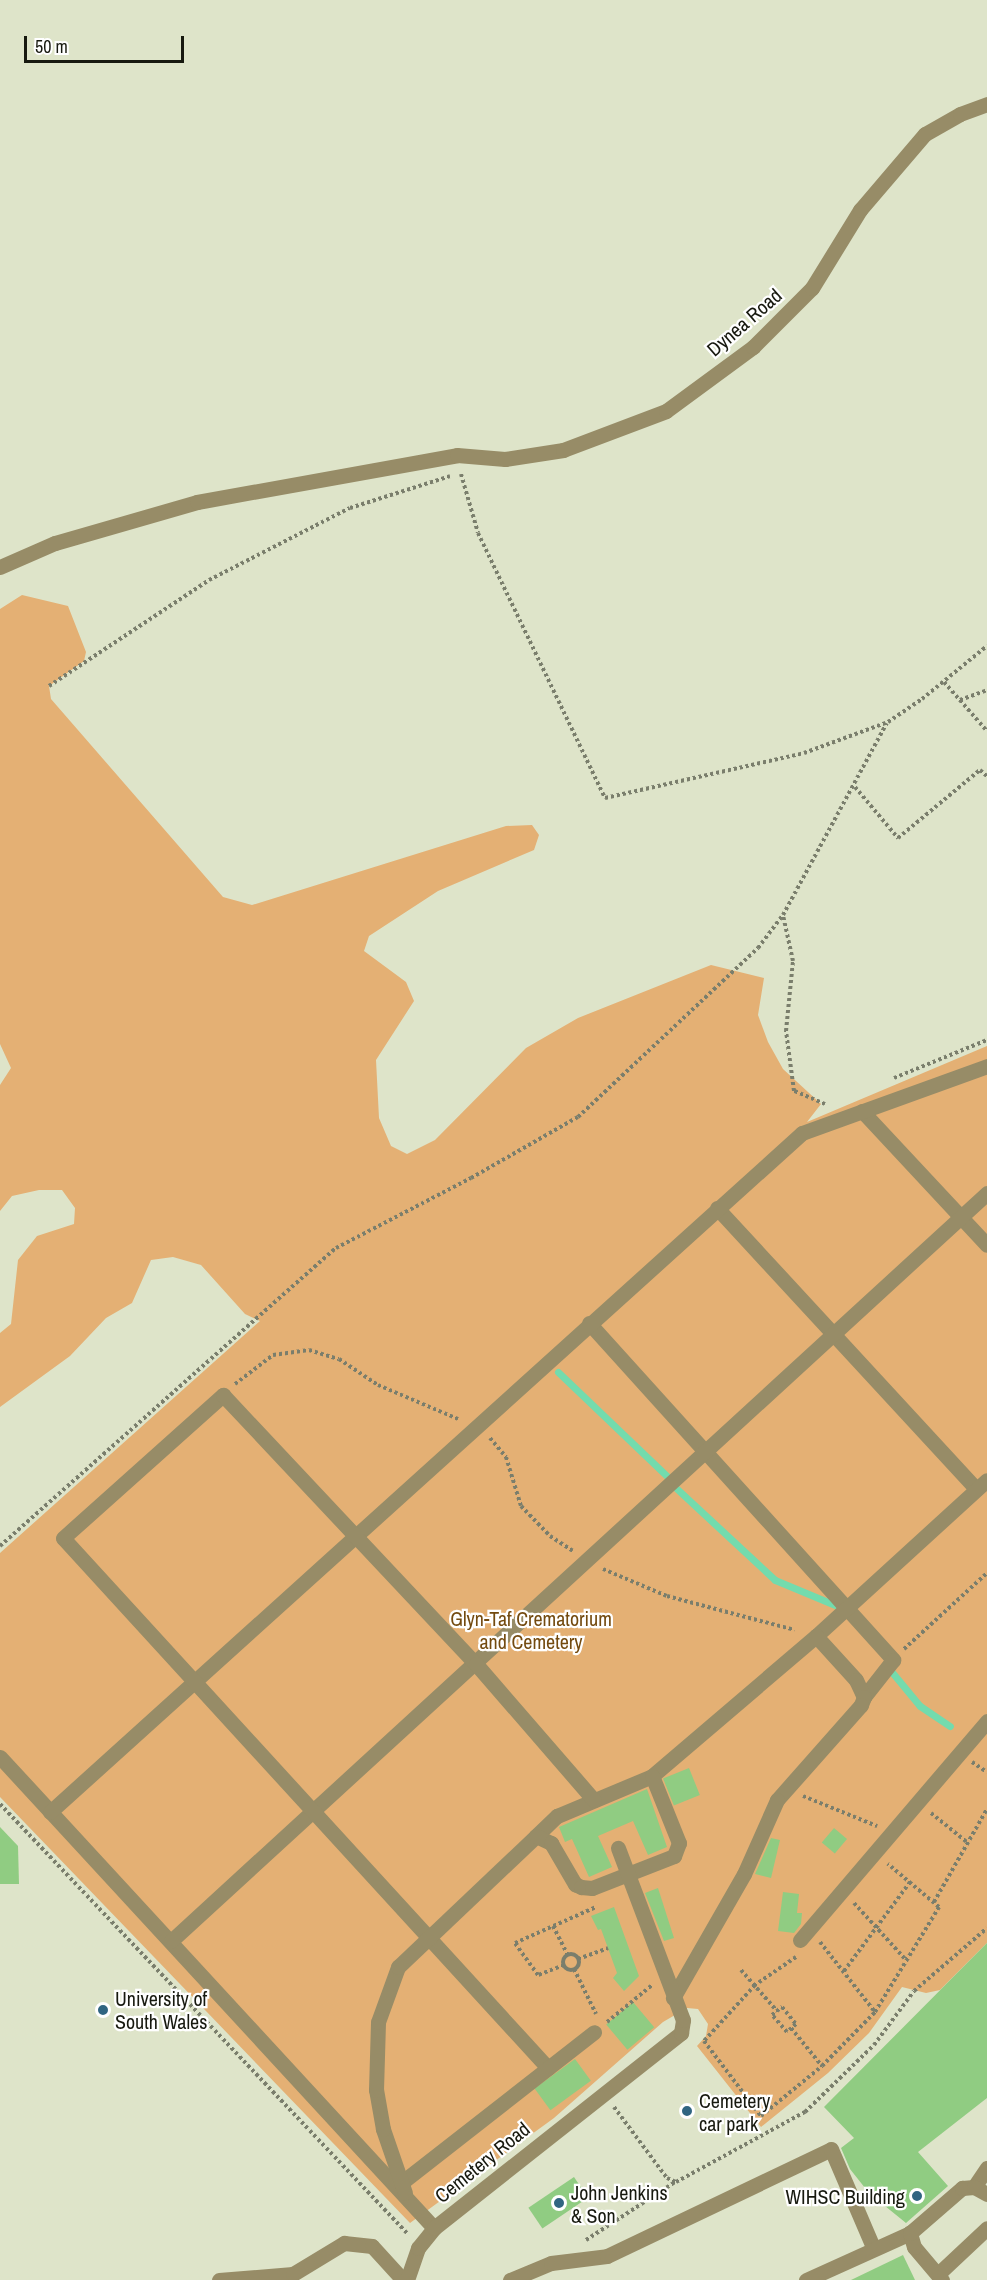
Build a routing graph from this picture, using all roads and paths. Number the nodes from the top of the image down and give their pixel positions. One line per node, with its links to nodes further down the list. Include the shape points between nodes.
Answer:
1 (987, 104): 3 (street, Dynea Road, via 925,134 860,210 812,288 753,347 666,411 563,450 505,459)
2 (457, 455): 3 (street, Dynea Road); 4 (path); 5 (street, Dynea Road, via 197,502 55,543)
3 (481, 457): 4 (path)
4 (461, 472): 8 (path, via 350,508 251,558 142,621); 11 (path, via 478,533 605,798 804,753)
5 (0, 567)
6 (987, 646): 7 (path)
7 (944, 682): 10 (path); 11 (path)
8 (49, 686)
9 (987, 690): 10 (path)
10 (960, 700): 12 (path)
11 (888, 722): 14 (path)
12 (987, 731)
13 (987, 776): 14 (path, via 980,770 898,838)
14 (855, 787): 15 (path)
15 (783, 915): 19 (path, via 793,962 786,1031 794,1091 821,1104); 32 (path, via 758,948 578,1117 336,1248)
16 (987, 1040): 18 (path)
17 (987, 1066): 20 (street)
18 (889, 1080)
19 (835, 1103)
20 (862, 1111): 22 (street, via 802,1133); 23 (street)
21 (987, 1193): 23 (street)
22 (717, 1208): 25 (street); 26 (street)
23 (961, 1217): 24 (street); 26 (street)
24 (987, 1245)
25 (589, 1323): 28 (street); 29 (street)
26 (834, 1336): 29 (street); 30 (street)
27 (223, 1395): 28 (path, via 273,1355 309,1350 339,1359 378,1385); 31 (street); 39 (street, via 63,1538)
28 (474, 1425): 31 (street); 33 (path, via 506,1457 521,1506 532,1520)
29 (703, 1453): 33 (street); 35 (street)
30 (982, 1484): 35 (street)
31 (354, 1534): 38 (street); 39 (street)
32 (0, 1546)
33 (588, 1561): 36 (path, via 667,1596); 38 (street)
34 (987, 1573): 37 (path)
35 (846, 1608): 36 (street); 37 (street)
36 (816, 1636): 40 (street, via 855,1680); 43 (street)
37 (893, 1660): 40 (street)
38 (476, 1664): 45 (street); 49 (street)
39 (194, 1680): 49 (street); 50 (street)
40 (864, 1697): 44 (street)
41 (987, 1721): 47 (street)
42 (0, 1757): 50 (street)
43 (652, 1776): 45 (street); 56 (street, via 679,1843 678,1851)
44 (786, 1789): 52 (path, via 882,1828); 77 (street, via 766,1820 744,1874)
45 (594, 1800): 51 (street, via 557,1816)
46 (0, 1804): 94 (path, via 352,2171)
47 (919, 1804): 52 (street); 53 (path)
48 (987, 1809): 53 (path)
49 (313, 1810): 64 (street); 65 (street)
50 (51, 1812): 65 (street)
51 (536, 1836): 56 (street, via 551,1843 575,1884 581,1887 592,1888); 64 (street)
52 (892, 1836): 55 (street)
53 (968, 1843): 59 (path)
54 (618, 1848): 56 (street)
55 (876, 1854): 57 (path); 58 (street)
56 (626, 1875): 75 (street)
57 (910, 1882): 59 (path); 62 (path)
58 (843, 1891): 62 (path); 66 (street)
59 (934, 1902): 70 (path, via 939,1907)
60 (600, 1905): 61 (path)
61 (553, 1926): 68 (path); 71 (path, via 515,1943 538,1974)
62 (876, 1927): 70 (path); 74 (path)
63 (987, 1928): 86 (path, via 914,1991 874,2046 805,2112)
64 (429, 1937): 83 (street); 87 (street, via 398,1967 378,2022 376,2090 383,2129)
65 (171, 1941): 87 (street)
66 (809, 1941): 74 (path); 76 (path)
67 (608, 1948): 69 (path)
68 (568, 1956): 69 (path); 71 (path)
69 (578, 1959): 72 (path)
70 (906, 1960): 79 (path)
71 (564, 1965): 72 (path)
72 (574, 1969): 75 (path, via 602,2026)
73 (741, 1970): 76 (path)
74 (844, 1971): 79 (path)
75 (664, 1975): 77 (street)
76 (755, 1985): 78 (path); 82 (path, via 704,2041 761,2115)
77 (673, 1998): 84 (street, Cemetery Road, via 681,2033)
78 (777, 2011): 80 (path, via 772,2015 787,2032); 80 (path, via 782,2007 796,2024)
79 (875, 2012): 82 (path)
80 (791, 2028): 82 (path)
81 (594, 2032): 83 (street)
82 (822, 2066)
83 (548, 2068): 87 (street)
84 (603, 2092): 86 (path, via 667,2178); 89 (street, Cemetery Road)
85 (987, 2168): 88 (street)
86 (676, 2182): 92 (path)
87 (403, 2188): 89 (street)
88 (980, 2190): 91 (street, via 962,2188)
89 (434, 2228): 94 (street, Cemetery Road)
90 (987, 2228): 95 (street)
91 (910, 2233): 93 (street); 95 (street, via 915,2247)
92 (580, 2244)
93 (873, 2247): 98 (street, via 831,2149 607,2256 551,2263); 99 (street)
94 (418, 2248): 97 (street, Cemetery Road)
95 (940, 2277)
96 (219, 2280): 97 (street, via 292,2274 344,2243 372,2246)
97 (405, 2280)
98 (510, 2280)
99 (806, 2280)

